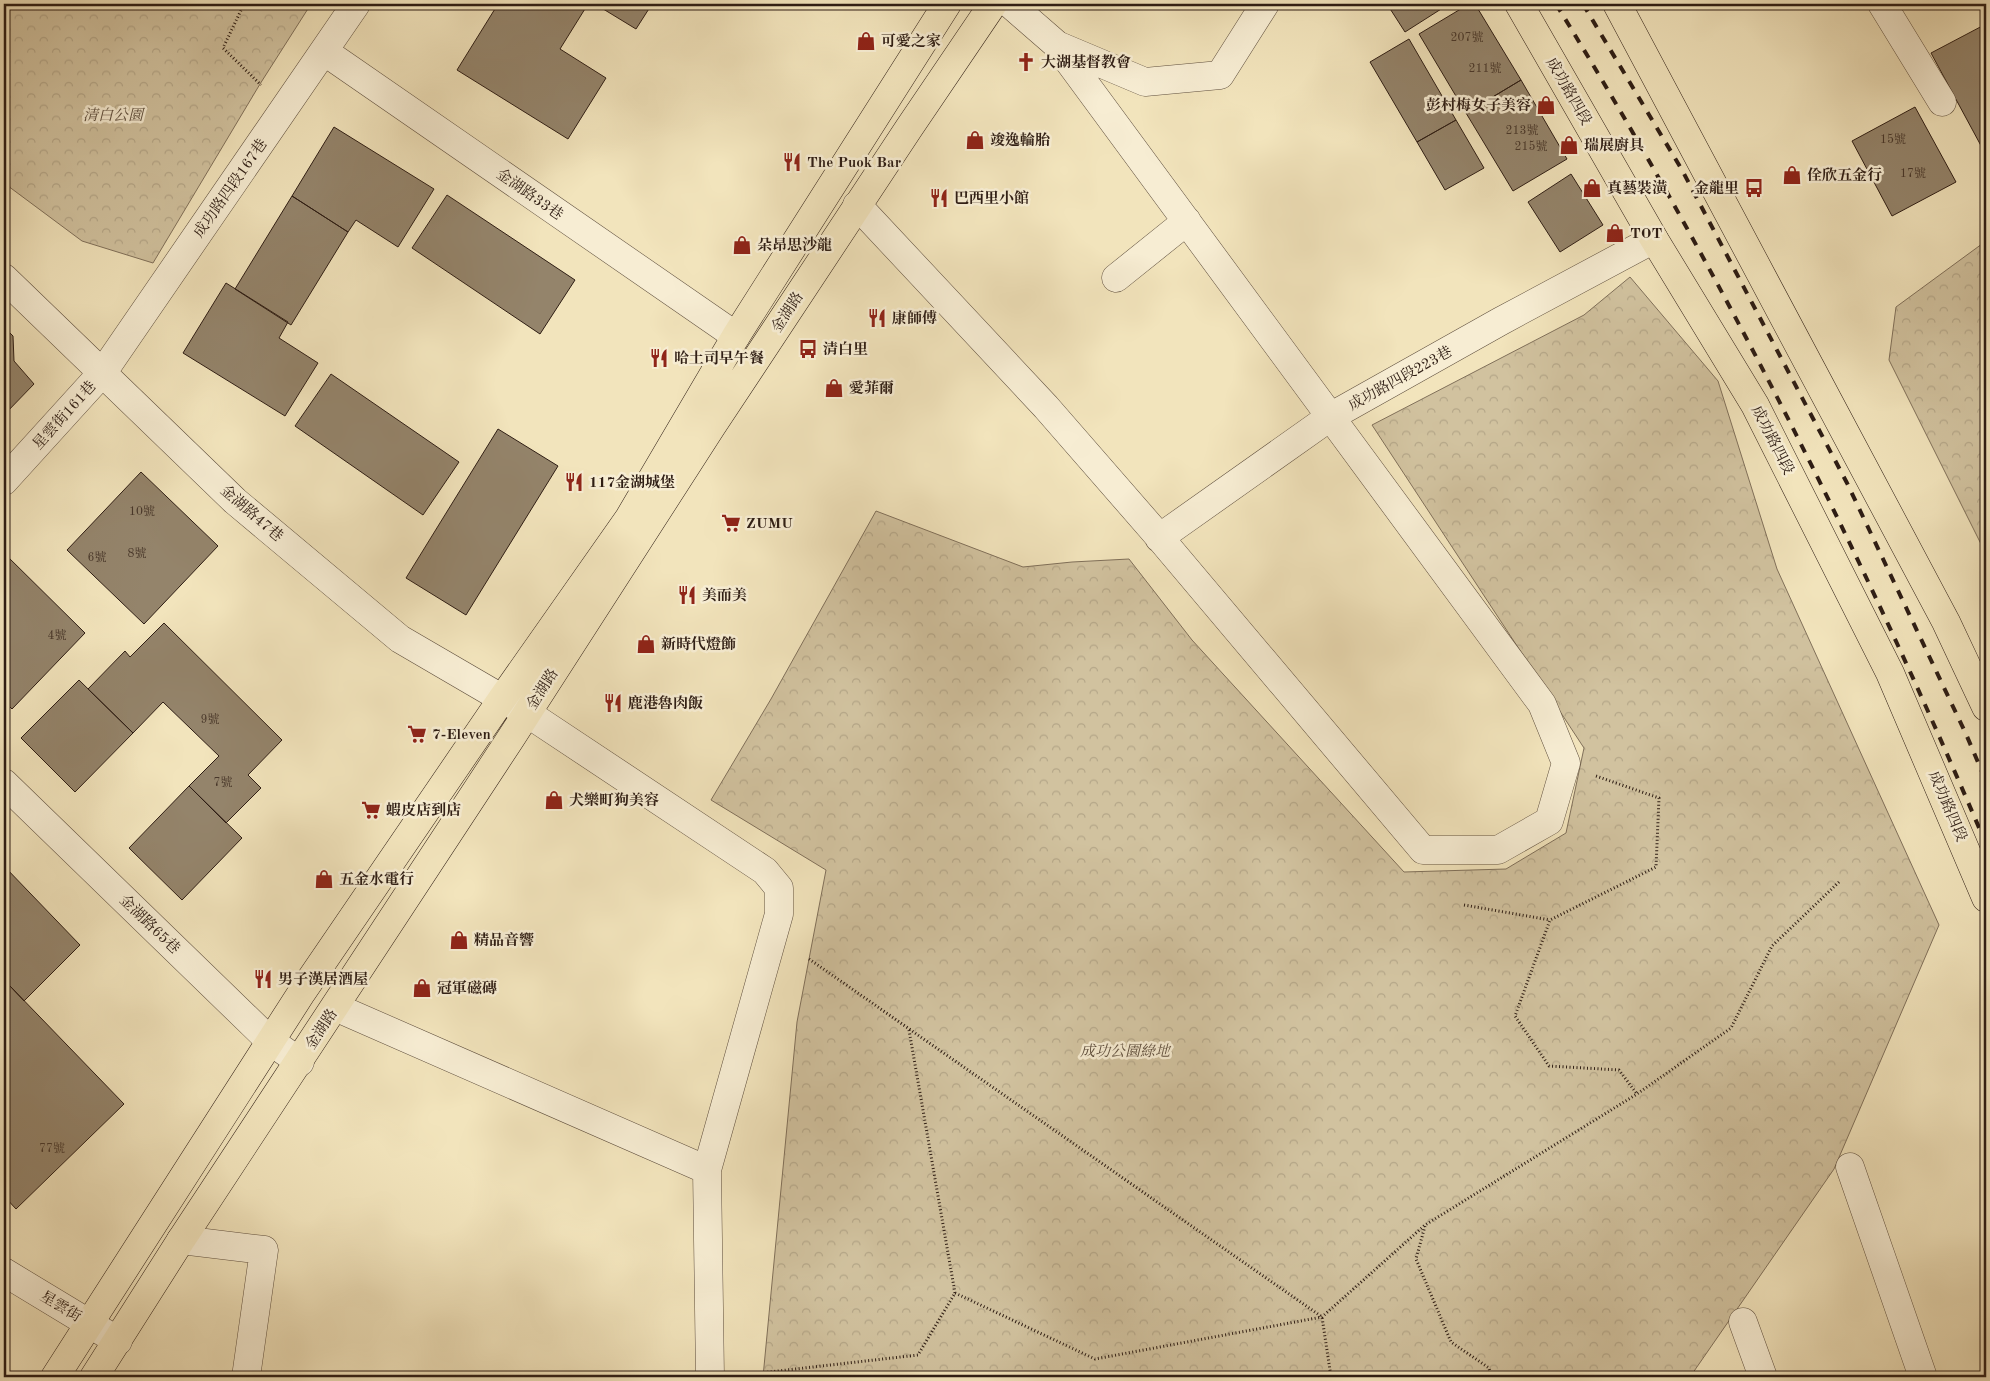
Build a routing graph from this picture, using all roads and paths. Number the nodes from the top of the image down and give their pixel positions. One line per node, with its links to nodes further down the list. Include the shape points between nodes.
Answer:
1 (244, 4): 13 (path, via 223,48 260,84)
2 (356, 4): 11 (street, 成功路四段167巷)
3 (946, 4): 19 (main road, 金湖路)
4 (993, 4): 14 (main road, 金湖路)
5 (1010, 4): 10 (street)
6 (1264, 4): 10 (street, via 1220,75 1145,82)
7 (1519, 4): 16 (main road, 成功路四段)
8 (1617, 4): 25 (main road, via 1946,622)
9 (1882, 4): 12 (street)
10 (1056, 44): 15 (street)
11 (324, 52): 13 (street, 成功路四段167巷); 19 (street, 金湖路33巷)
12 (1942, 102)
13 (288, 105): 20 (street, 成功路四段167巷)
14 (857, 206): 23 (street, via 990,346); 26 (main road, 金湖路)
15 (1187, 221): 18 (street); 21 (street)
16 (1654, 240): 21 (street, 成功路四段223巷); 30 (main road, 成功路四段, via 1760,414 1890,673)
17 (4, 278): 20 (street, 金湖路47巷)
18 (1116, 278)
19 (736, 336): 24 (main road, 金湖路, via 629,518)
20 (103, 372): 22 (street, 星雲街161巷); 24 (street, 金湖路47巷, via 235,501 400,639)
21 (1330, 416): 23 (street, 成功路四段223巷); 23 (street, via 1542,704 1566,763 1549,821 1498,850 1423,850)
22 (4, 481)
23 (1159, 538)
24 (502, 699): 26 (street, 金湖路47巷); 36 (main road, 金湖路)
25 (1986, 707)
26 (527, 713): 34 (main road, 金湖路); 40 (street, 金湖路47巷, via 765,871 780,888 779,914)
27 (1588, 773): 32 (path, via 1659,798 1656,866)
28 (4, 782): 36 (street, 金湖路65巷)
29 (1840, 881): 38 (path, via 1772,946 1731,1028)
30 (1986, 898)
31 (1464, 905): 32 (path)
32 (1550, 920): 38 (path, via 1516,1016 1549,1066 1619,1070)
33 (809, 960): 35 (path)
34 (335, 1007): 37 (main road, 金湖路); 40 (street)
35 (909, 1029): 44 (path); 45 (path)
36 (270, 1041): 37 (street, 金湖路65巷); 47 (main road, 金湖路)
37 (300, 1062): 42 (main road, 金湖路)
38 (1637, 1094): 41 (path)
39 (1850, 1167): 56 (street)
40 (707, 1170): 52 (street, 金湖路47巷)
41 (1425, 1225): 45 (path); 54 (path, via 1416,1260 1451,1342 1489,1368)
42 (181, 1240): 48 (main road, 金湖路); 51 (street, via 264,1250)
43 (4, 1272): 47 (street, 星雲街)
44 (955, 1293): 45 (path, via 1094,1359); 52 (path, via 918,1355)
45 (1322, 1317): 53 (path)
46 (1742, 1322): 55 (street)
47 (90, 1324): 48 (street, 星雲街); 49 (main road, 金湖路)
48 (118, 1341): 50 (main road, 金湖路)
49 (55, 1377)
50 (94, 1377)
51 (246, 1377)
52 (722, 1377)
53 (1330, 1377)
54 (1491, 1377)
55 (1763, 1377)
56 (1923, 1377)

